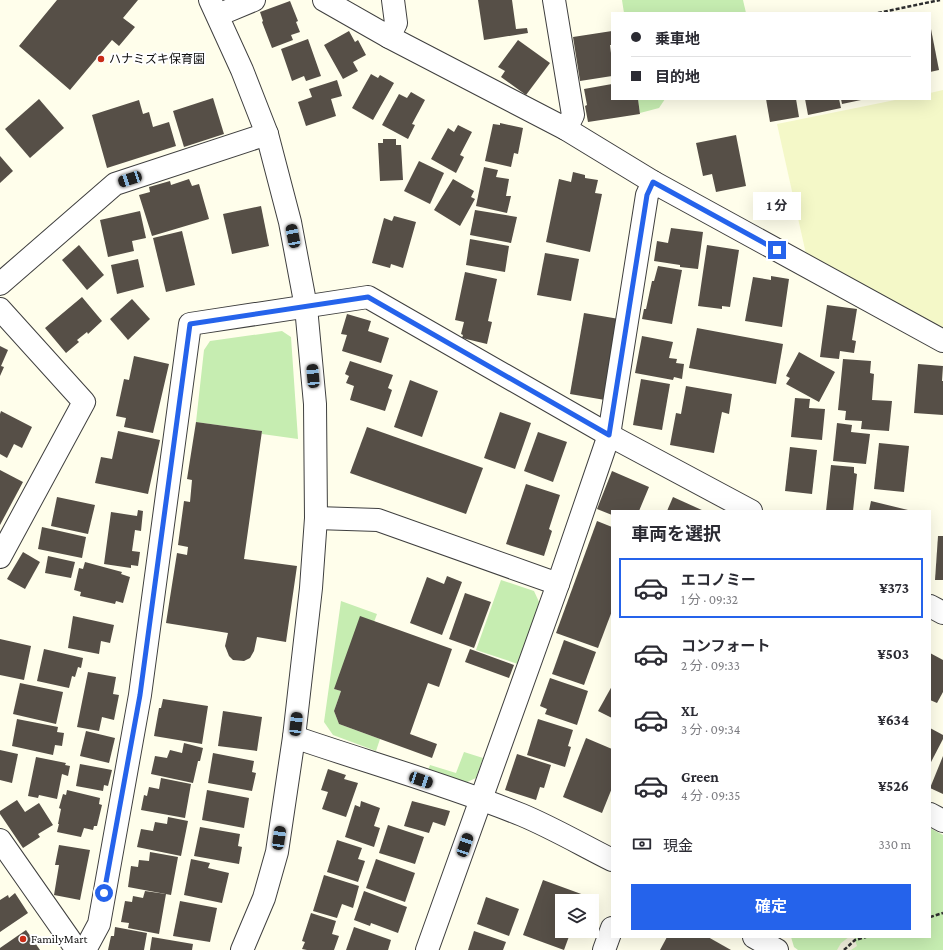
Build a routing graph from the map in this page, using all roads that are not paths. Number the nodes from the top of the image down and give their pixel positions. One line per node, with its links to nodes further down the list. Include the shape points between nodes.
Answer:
1 (254, 0): 5 (street)
2 (324, 0): 6 (street)
3 (393, 0): 6 (street, via 396,23)
4 (554, 0): 7 (street, via 573,115)
5 (214, 8): 8 (street)
6 (389, 36): 7 (street)
7 (566, 129): 9 (street)
8 (267, 134): 10 (street, via 115,184); 11 (street, via 290,222)
9 (653, 182): 13 (street); 14 (street, via 647,195)
10 (0, 284)
11 (306, 307): 14 (street, via 368,297); 16 (street, via 315,404); 29 (street, via 190,324 140,695 99,924)
12 (0, 309): 17 (street, via 84,402)
13 (943, 341)
14 (609, 435): 15 (street); 18 (street)
15 (748, 510)
16 (316, 518): 18 (street, via 378,520); 21 (street, via 311,588)
17 (0, 557)
18 (558, 584): 22 (street)
19 (931, 607): 20 (street)
20 (943, 613)
21 (294, 737): 22 (street); 30 (street, via 277,852 264,898)
22 (481, 800): 26 (street, via 558,832); 31 (street)
23 (931, 815): 24 (street)
24 (943, 821)
25 (0, 840): 28 (street)
26 (611, 859)
27 (611, 931): 32 (street)
28 (77, 950)
29 (85, 950)
30 (242, 950)
31 (428, 950)
32 (604, 950)

